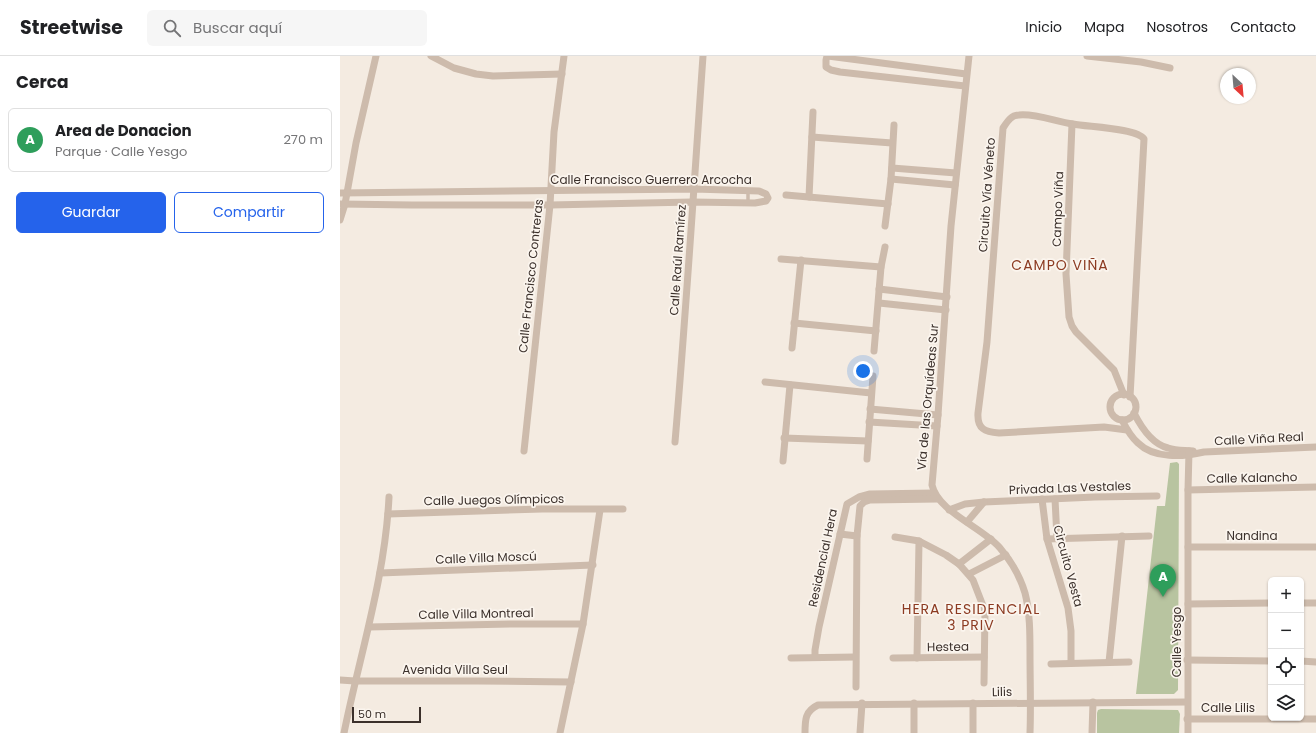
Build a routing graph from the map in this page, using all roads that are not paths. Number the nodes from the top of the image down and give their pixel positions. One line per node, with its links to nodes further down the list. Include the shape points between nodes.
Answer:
1 (376, 56): 25 (street)
2 (431, 56): 10 (street, via 454,68 476,74)
3 (564, 56): 10 (street, Calle Francisco Contreras)
4 (703, 56): 22 (street, Calle Raúl Ramírez)
5 (831, 56): 11 (street); 12 (street, via 826,60 826,67 831,70)
6 (969, 56): 11 (street, Vía de las Orquídeas Sur)
7 (1087, 56): 8 (street)
8 (1142, 59): 9 (street)
9 (1170, 68)
10 (562, 74): 24 (street, Calle Francisco Contreras, via 554,132)
11 (966, 74): 12 (street, Vía de las Orquídeas Sur)
12 (965, 86): 19 (street, Vía de las Orquídeas Sur)
13 (813, 112): 16 (street)
14 (1072, 124): 51 (street, Campo Viña, via 1066,274 1069,317 1076,332 1114,370); 51 (street, Circuito Vía Véneto, via 1128,131 1142,136 1144,142); 58 (street, Circuito Vía Véneto, via 1018,115 1011,118 1003,128 987,342 978,420 984,430 1000,433 1104,427)
15 (894, 125): 17 (street)
16 (812, 137): 17 (street); 27 (street)
17 (892, 143): 18 (street)
18 (892, 168): 19 (street); 20 (street)
19 (956, 173): 21 (street, Vía de las Orquídeas Sur)
20 (891, 179): 21 (street); 31 (street)
21 (955, 185): 40 (street, Vía de las Orquídeas Sur, via 950,226)
22 (694, 189): 23 (street, Calle Francisco Guerrero Arcocha); 24 (street, Calle Francisco Guerrero Arcocha); 28 (street, Calle Raúl Ramírez)
23 (748, 190): 29 (lane); 29 (street, Calle Francisco Guerrero Arcocha, via 763,192 768,198 762,203)
24 (552, 192): 25 (street, Calle Francisco Guerrero Arcocha); 32 (street, Calle Francisco Contreras)
25 (343, 193): 30 (street)
26 (786, 195): 27 (street)
27 (809, 197): 31 (street)
28 (692, 202): 29 (street, Calle Francisco Guerrero Arcocha); 32 (street, Calle Francisco Guerrero Arcocha); 61 (street, Calle Raúl Ramírez)
29 (748, 203)
30 (342, 204): 32 (street, Calle Francisco Guerrero Arcocha); 33 (street)
31 (888, 204): 34 (street)
32 (550, 205): 63 (street, Calle Francisco Contreras)
33 (340, 220)
34 (886, 226)
35 (885, 247): 38 (street)
36 (781, 259): 37 (street)
37 (801, 260): 38 (street); 43 (street)
38 (881, 267): 39 (street)
39 (880, 289): 40 (street); 41 (street)
40 (947, 297): 42 (street, Vía de las Orquídeas Sur)
41 (879, 303): 42 (street); 44 (street)
42 (946, 310): 54 (street, Vía de las Orquídeas Sur)
43 (794, 323): 44 (street); 45 (street)
44 (876, 331): 46 (street)
45 (792, 348)
46 (874, 351)
47 (872, 376): 50 (street)
48 (765, 382): 49 (street)
49 (790, 385): 50 (street); 59 (street)
50 (871, 392): 52 (street)
51 (1127, 396): 53 (street, via 1135,404); 55 (street, via 1115,397 1110,405 1112,414)
52 (870, 409): 54 (street); 56 (street)
53 (1134, 413): 55 (street); 64 (street, via 1141,426 1158,444)
54 (938, 415): 57 (street, Vía de las Orquídeas Sur)
55 (1122, 420): 58 (street)
56 (869, 422): 57 (street); 60 (street)
57 (937, 426): 69 (street, Vía de las Orquídeas Sur, via 932,480)
58 (1127, 430): 64 (street, via 1137,443 1150,451 1165,455)
59 (784, 438): 60 (street); 66 (street)
60 (868, 441): 65 (street)
61 (675, 442)
62 (1316, 447): 64 (street, Calle Viña Real)
63 (524, 451)
64 (1189, 453): 68 (street, Calle Yesgo)
65 (867, 459)
66 (783, 461)
67 (1316, 487): 68 (street, Calle Kalancho)
68 (1188, 490): 90 (street, Calle Yesgo)
69 (936, 496): 72 (street, Residencial Hera); 78 (street)
70 (1157, 496): 74 (street, Privada Las Vestales)
71 (389, 497): 79 (street)
72 (870, 497): 81 (street, Residencial Hera, via 858,497 847,504); 82 (street, Residencial Hera, via 859,508)
73 (1042, 499): 74 (street, Privada Las Vestales); 75 (street, Privada Las Vestales); 88 (street, Circuito Vesta)
74 (1055, 499): 86 (street)
75 (984, 502): 78 (street, Privada Las Vestales, via 965,504); 80 (street)
76 (623, 509): 77 (street, Calle Juegos Olímpicos)
77 (600, 510): 79 (street, Calle Juegos Olímpicos, via 542,509); 94 (street)
78 (949, 510): 80 (street)
79 (388, 514): 95 (street)
80 (967, 522): 87 (street)
81 (840, 534): 82 (street); 106 (street, Residencial Hera, via 819,627)
82 (857, 536): 103 (street, Residencial Hera)
83 (1122, 536): 84 (street); 86 (street); 112 (street)
84 (1150, 536)
85 (895, 537): 89 (street)
86 (1058, 538): 88 (street)
87 (991, 539): 92 (street); 93 (street)
88 (1047, 539): 115 (street, Circuito Vesta, via 1068,608)
89 (919, 541): 93 (street, Hestea); 108 (street, Hestea)
90 (1188, 547): 91 (street, Nandina); 100 (street, Calle Yesgo)
91 (1316, 547)
92 (1006, 555): 96 (street); 122 (street, via 1020,578 1025,594 1029,618)
93 (959, 564): 96 (street, Hestea)
94 (593, 565): 95 (street, Calle Villa Moscú); 101 (street)
95 (380, 573): 102 (street)
96 (969, 574): 104 (street, Hestea, via 985,611)
97 (1268, 603): 100 (street)
98 (1304, 603): 99 (street)
99 (1316, 603)
100 (1188, 604): 109 (street, Calle Yesgo)
101 (583, 624): 102 (street, Calle Villa Montreal); 119 (street)
102 (369, 627): 118 (street)
103 (856, 657): 106 (street); 121 (street, Residencial Hera)
104 (984, 657): 108 (street, Hestea); 120 (street)
105 (791, 658): 106 (street)
106 (815, 658)
107 (893, 658): 108 (street)
108 (917, 658)
109 (1188, 660): 110 (street); 124 (street, Calle Yesgo)
110 (1268, 661)
111 (1304, 661): 114 (street)
112 (1109, 662): 113 (street); 115 (street)
113 (1129, 662)
114 (1316, 662)
115 (1071, 663): 116 (street)
116 (1051, 664)
117 (340, 680): 118 (street, Avenida Villa Seul)
118 (355, 681): 119 (street, Avenida Villa Seul); 130 (street)
119 (571, 682): 131 (street)
120 (984, 683)
121 (856, 687)
122 (1031, 702): 123 (street, Lilis); 127 (street, Lilis); 136 (street)
123 (1093, 702): 124 (street, Lilis); 137 (street)
124 (1187, 702): 128 (street, Calle Yesgo)
125 (862, 703): 126 (street, Lilis); 132 (street, Lilis, via 813,707 807,715); 133 (street)
126 (914, 704): 127 (street, Lilis); 134 (street)
127 (973, 704): 135 (street)
128 (1187, 719): 129 (street, Calle Lilis); 138 (street, Calle Yesgo)
129 (1316, 719)
130 (344, 733)
131 (560, 733)
132 (805, 733)
133 (860, 733)
134 (914, 733)
135 (973, 733)
136 (1030, 733)
137 (1092, 733)
138 (1188, 733)

